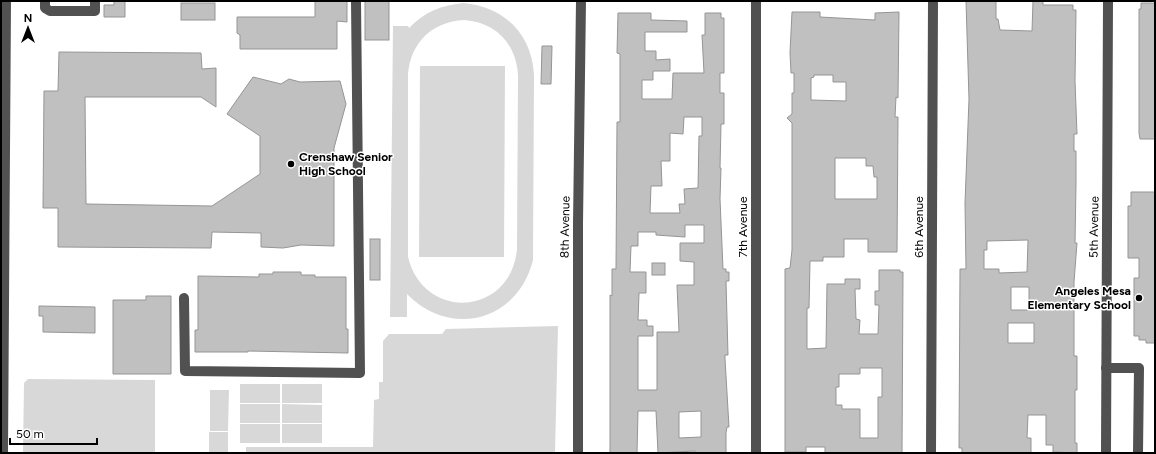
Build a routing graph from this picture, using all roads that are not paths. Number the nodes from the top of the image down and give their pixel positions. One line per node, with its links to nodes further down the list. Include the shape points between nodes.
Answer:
1 (6, 1): 11 (street)
2 (45, 1): 3 (street, via 45,8 50,11 95,11)
3 (95, 1)
4 (356, 1): 9 (street, via 360,373 185,371)
5 (581, 1): 12 (street, 8th Avenue)
6 (756, 1): 13 (street, 7th Avenue)
7 (933, 1): 14 (street, 6th Avenue)
8 (1108, 1): 10 (street, 5th Avenue)
9 (184, 298)
10 (1106, 368): 15 (street, 5th Avenue); 16 (street, via 1139,368)
11 (3, 453)
12 (578, 453)
13 (756, 453)
14 (931, 453)
15 (1106, 453)
16 (1138, 453)

